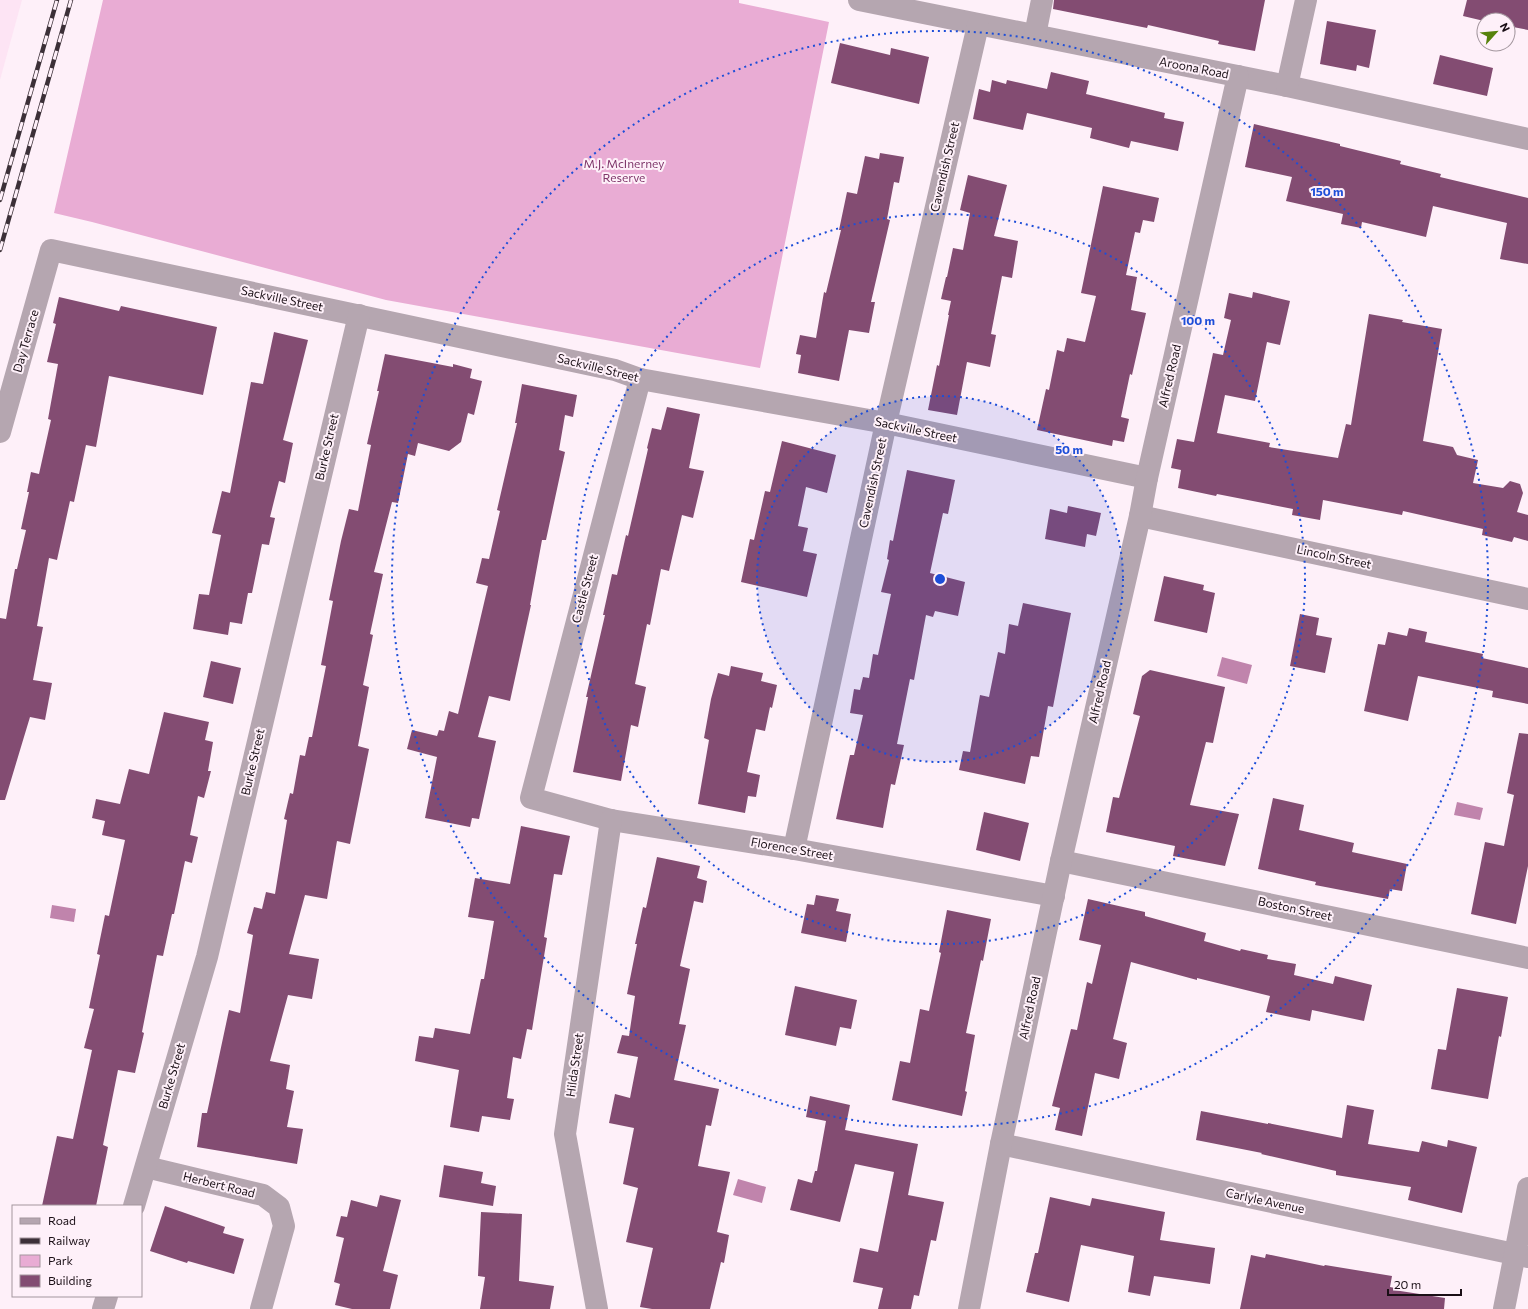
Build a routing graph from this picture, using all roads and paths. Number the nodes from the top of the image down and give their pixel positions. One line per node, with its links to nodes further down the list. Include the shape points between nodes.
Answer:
1 (859, 0): 4 (street, Aroona Road)
2 (1042, 0): 5 (street)
3 (1306, 0): 7 (street)
4 (978, 25): 5 (street, Aroona Road); 12 (street, Cavendish Street)
5 (1035, 35): 6 (street, Aroona Road)
6 (1238, 76): 7 (street, Aroona Road); 14 (street, Alfred Road)
7 (1287, 86): 8 (street, Aroona Road)
8 (1528, 139)
9 (51, 250): 10 (street, Sackville Street); 13 (street, Day Terrace)
10 (359, 315): 11 (street, Sackville Street, via 615,370); 24 (street, Burke Street, via 206,957)
11 (640, 379): 12 (street, Sackville Street); 17 (street, Castle Street)
12 (886, 423): 14 (street, Sackville Street); 19 (street, Cavendish Street)
13 (0, 432)
14 (1147, 478): 15 (street, Alfred Road)
15 (1140, 516): 16 (street, Lincoln Street); 20 (street, Alfred Road)
16 (1528, 599)
17 (531, 798): 18 (street, Florence Street)
18 (611, 820): 19 (street, Florence Street); 31 (street, Hilda Street, via 565,1134)
19 (794, 848): 21 (street, Florence Street)
20 (1061, 861): 21 (street, Alfred Road); 22 (street, Boston Street)
21 (1054, 896): 23 (street, Alfred Road)
22 (1528, 958)
23 (1001, 1144): 27 (street, Carlyle Avenue); 32 (street, Alfred Road)
24 (146, 1167): 26 (street, Burke Street); 30 (street, Herbert Road, via 263,1196 279,1207 284,1226)
25 (1528, 1188): 27 (street)
26 (134, 1205)
27 (1521, 1255): 33 (street)
28 (107, 1297): 29 (street)
29 (103, 1309)
30 (261, 1309)
31 (597, 1309)
32 (969, 1309)
33 (1504, 1309)

